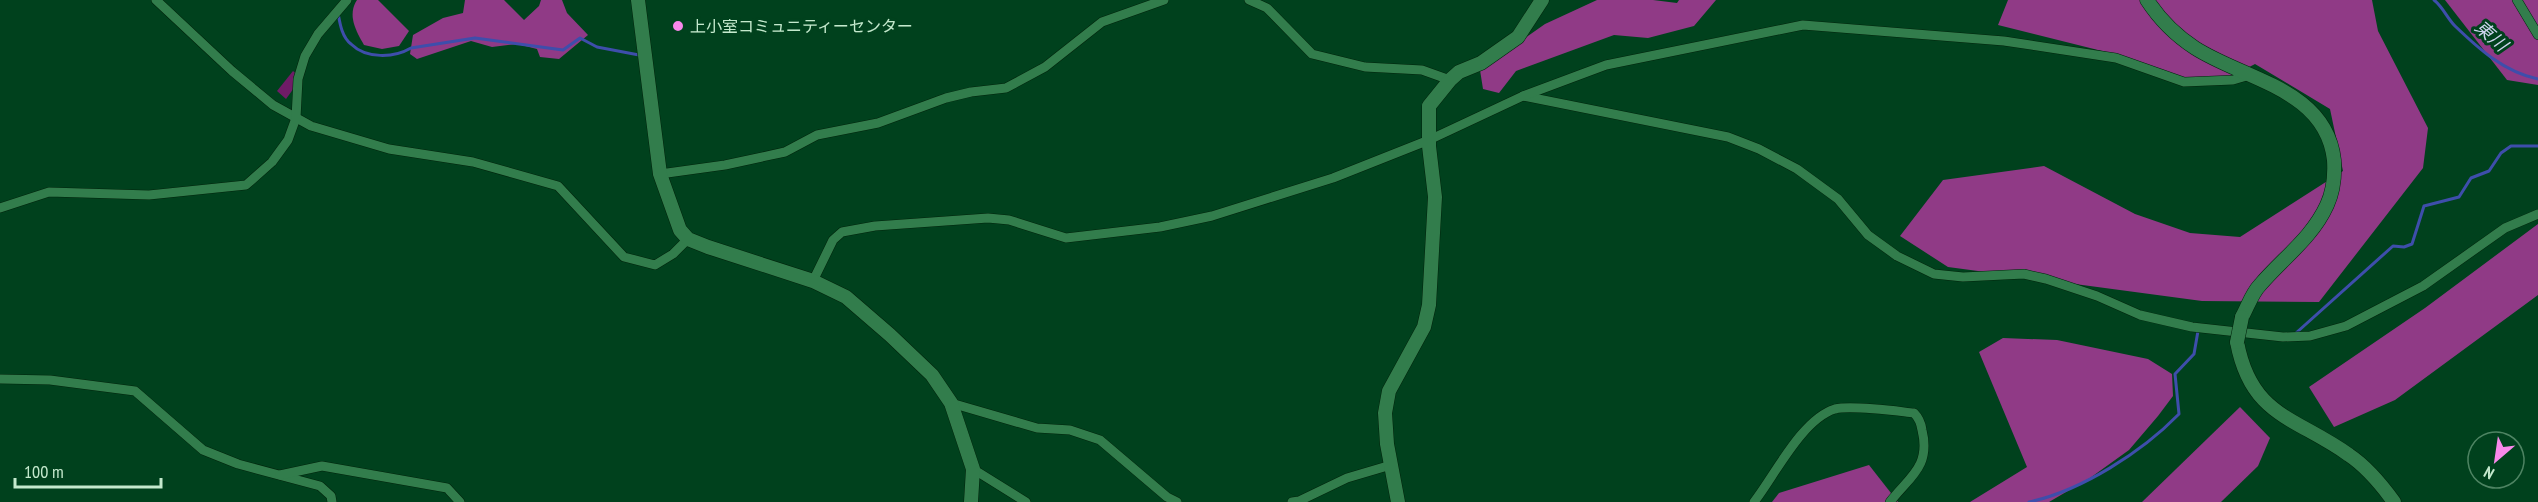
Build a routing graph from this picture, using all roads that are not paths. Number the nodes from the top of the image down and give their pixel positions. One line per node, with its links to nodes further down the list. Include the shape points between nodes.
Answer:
1 (156, 0): 13 (street, via 231,70 273,105)
2 (638, 0): 15 (street)
3 (1164, 0): 15 (street, via 1102,22 1046,68 1006,87 954,96 878,123 818,135 785,152)
4 (1249, 0): 11 (street, via 1267,8 1312,54 1365,67 1422,70)
5 (1542, 0): 11 (street, via 1518,37)
6 (2517, 0): 9 (street)
7 (343, 1): 13 (street, via 305,56 298,80)
8 (2147, 1): 10 (street, via 2181,38)
9 (2538, 35)
10 (2250, 75): 12 (street, via 2233,80 2184,82 2116,58 2015,42 1803,25 1606,65); 34 (street, bridge, via 2293,96 2320,121 2332,148 2334,186 2314,227 2258,286 2242,317 2237,342 2241,362 2249,383 2260,396 2282,416 2349,455 2369,471)
11 (1450, 80): 14 (street, via 1430,106)
12 (1523, 96): 14 (street); 17 (street, via 1728,137 1759,149 1797,169 1838,199 1868,235 1897,256 1934,274 2024,274 2097,296 2140,315 2204,328 2283,337 2310,336 2346,326 2422,286 2505,228)
13 (296, 118): 16 (street, via 288,140 272,162 246,185 149,195 56,192); 18 (street, via 389,149 473,162 558,186 624,257 639,262 655,265)
14 (1430, 140): 19 (street, via 1333,178 1212,216 1160,227 1066,238 1009,220 988,218 842,232 833,240); 22 (street, via 1435,197 1429,305 1424,327 1389,391 1384,413)
15 (660, 174): 18 (street, via 680,230)
16 (0, 208)
17 (2538, 214)
18 (688, 239): 19 (street)
19 (813, 281): 21 (street, via 846,297 890,335 932,375)
20 (0, 379): 24 (street, via 50,380 135,391 203,450)
21 (951, 403): 23 (street); 29 (street, via 1037,428 1070,430 1100,440)
22 (1391, 465): 30 (street, via 1347,478); 31 (street)
23 (973, 469): 27 (street); 28 (street)
24 (278, 476): 25 (street, via 320,486); 26 (street, via 322,466 447,488)
25 (332, 502)
26 (460, 502)
27 (971, 502)
28 (1026, 502)
29 (1177, 502)
30 (1292, 502)
31 (1398, 502)
32 (1754, 502): 33 (street, via 1817,418 1850,408 1914,413 1920,421 1923,458 1913,479)
33 (1890, 502)
34 (2394, 502)

